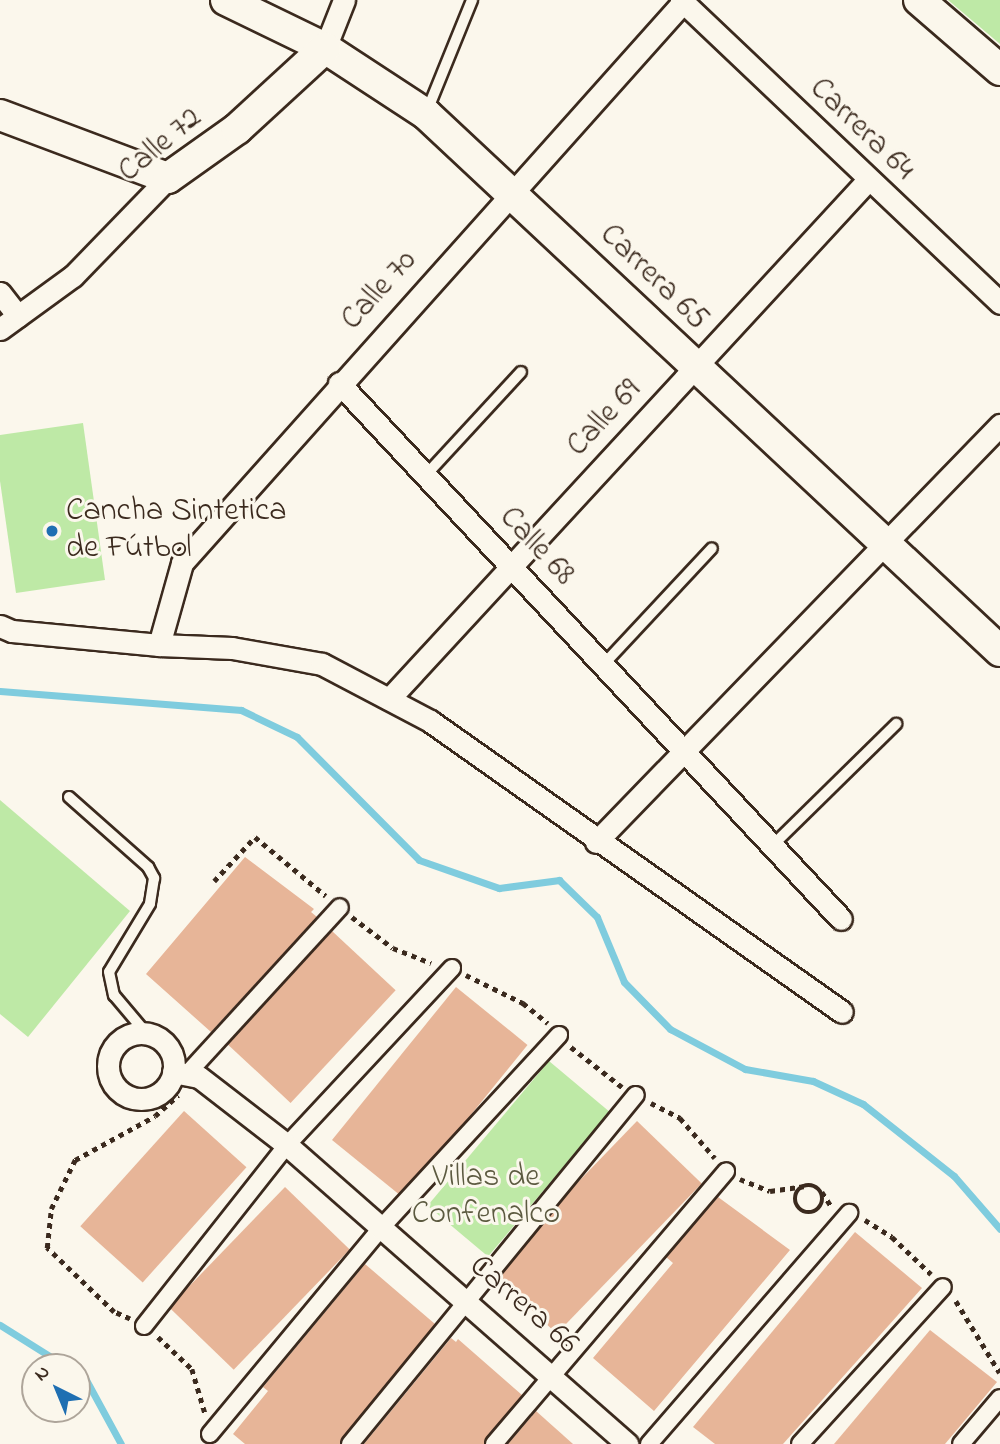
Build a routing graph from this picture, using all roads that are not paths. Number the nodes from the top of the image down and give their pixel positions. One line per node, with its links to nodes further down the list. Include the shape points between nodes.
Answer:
1 (226, 0): 6 (main road, Carrera 65)
2 (344, 0): 6 (street, Calle 72)
3 (472, 0): 8 (lane)
4 (919, 0): 7 (main road)
5 (683, 1): 11 (street, Carrera 64); 12 (street, Calle 70)
6 (325, 48): 8 (main road, Carrera 65); 10 (main road, Calle 72, via 237,129)
7 (1000, 70)
8 (426, 114): 12 (main road, Carrera 65)
9 (0, 115): 10 (main road)
10 (168, 178): 15 (street, Calle 72, via 73,276)
11 (867, 181): 14 (street, Carrera 64); 17 (street, Calle 69)
12 (512, 192): 17 (main road, Carrera 65); 19 (street, Calle 70)
13 (0, 293): 15 (street)
14 (1000, 303)
15 (18, 316): 16 (street, Calle 72)
16 (0, 329)
17 (696, 367): 22 (main road, Carrera 65); 24 (street, Calle 69)
18 (521, 372): 21 (lane)
19 (339, 383): 21 (street, Calle 68); 26 (street, Calle 70, via 182,563)
20 (1000, 425): 22 (street)
21 (426, 475): 24 (street, Calle 68)
22 (883, 544): 27 (main road, Carrera 65); 31 (street)
23 (712, 548): 28 (lane)
24 (510, 567): 28 (street, Calle 68); 29 (street, Calle 69)
25 (0, 626): 26 (street, via 12,631)
26 (159, 645): 29 (street, via 232,648 322,664)
27 (1000, 651)
28 (604, 664): 31 (street, Calle 68)
29 (389, 699): 33 (street, via 430,720)
30 (896, 724): 34 (lane)
31 (688, 752): 33 (street); 34 (street, Calle 68)
32 (69, 797): 39 (lane, via 148,867 154,878 150,904 108,972 114,995)
33 (596, 842): 38 (street)
34 (773, 845): 36 (street, Calle 68)
35 (340, 907): 41 (street)
36 (841, 919)
37 (452, 968): 43 (street)
38 (842, 1012)
39 (147, 1034): 41 (street, via 168,1048); 41 (street, via 134,1034 113,1048 108,1060 113,1084 122,1094 147,1099)
40 (559, 1035): 46 (street)
41 (186, 1074): 43 (street, Carrera 66)
42 (636, 1095): 48 (street)
43 (287, 1145): 46 (street, Carrera 66); 49 (street)
44 (726, 1171): 50 (street)
45 (849, 1213): 56 (street)
46 (380, 1229): 48 (street, Carrera 66); 52 (street)
47 (943, 1287): 57 (street)
48 (464, 1301): 50 (street, Carrera 66); 53 (street)
49 (144, 1326)
50 (549, 1375): 54 (street); 55 (street, Carrera 66)
51 (1000, 1398): 58 (street)
52 (210, 1434)
53 (350, 1444)
54 (494, 1444)
55 (627, 1444)
56 (649, 1444)
57 (800, 1444)
58 (961, 1444)

